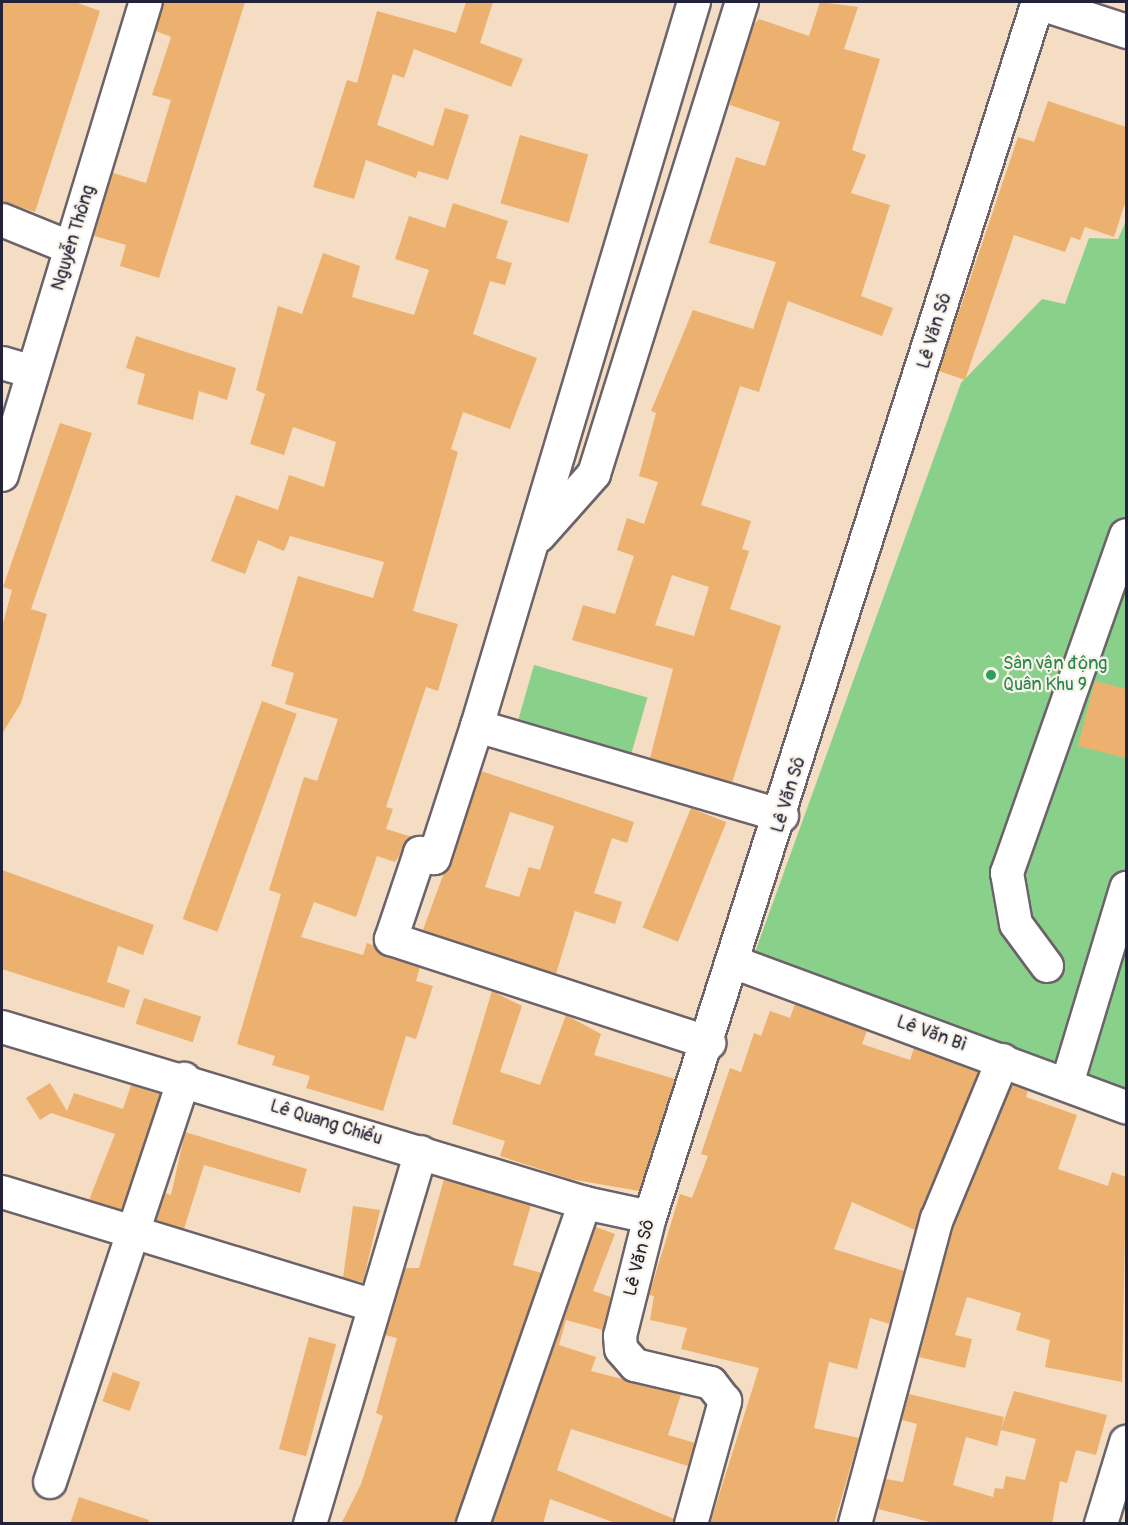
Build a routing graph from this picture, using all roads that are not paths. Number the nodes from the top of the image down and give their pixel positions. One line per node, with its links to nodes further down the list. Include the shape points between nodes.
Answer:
1 (146, 2): 7 (street, Nguyễn Thông)
2 (694, 2): 12 (street, via 554,458)
3 (742, 2): 12 (street, via 594,474)
4 (1038, 2): 5 (highway); 14 (street, Lê Văn Sô)
5 (1126, 31)
6 (2, 220): 7 (street)
7 (71, 248): 9 (street, Nguyễn Thông)
8 (2, 363): 9 (street)
9 (33, 372): 10 (street, Nguyễn Thông)
10 (2, 475)
11 (1126, 535): 17 (street, via 1007,873 1016,924)
12 (536, 539): 13 (street)
13 (477, 726): 14 (street); 19 (street, via 434,858 420,853 391,939)
14 (782, 816): 16 (street, Lê Văn Sô)
15 (1126, 888): 22 (street)
16 (736, 963): 19 (street, Lê Văn Sô); 20 (street, Lê Văn Bì)
17 (1047, 966)
18 (2, 1027): 21 (street, Lê Quang Chiểu)
19 (709, 1043): 27 (street, Lê Văn Sô)
20 (1003, 1060): 22 (street, Lê Văn Bì); 35 (street, via 937,1219)
21 (184, 1079): 24 (street, Lê Quang Chiểu); 28 (street)
22 (1067, 1084): 23 (street, Lê Văn Bì)
23 (1126, 1107)
24 (421, 1152): 26 (street, Lê Quang Chiểu); 29 (street)
25 (2, 1192): 28 (street)
26 (585, 1203): 27 (street, Lê Quang Chiểu); 33 (street)
27 (650, 1217): 34 (street, Lê Văn Sô, via 621,1349 635,1365 711,1383 725,1401)
28 (131, 1236): 29 (street); 31 (street)
29 (374, 1306): 32 (street)
30 (1126, 1442): 36 (street)
31 (50, 1482)
32 (310, 1524)
33 (473, 1524)
34 (691, 1524)
35 (855, 1524)
36 (1101, 1524)

